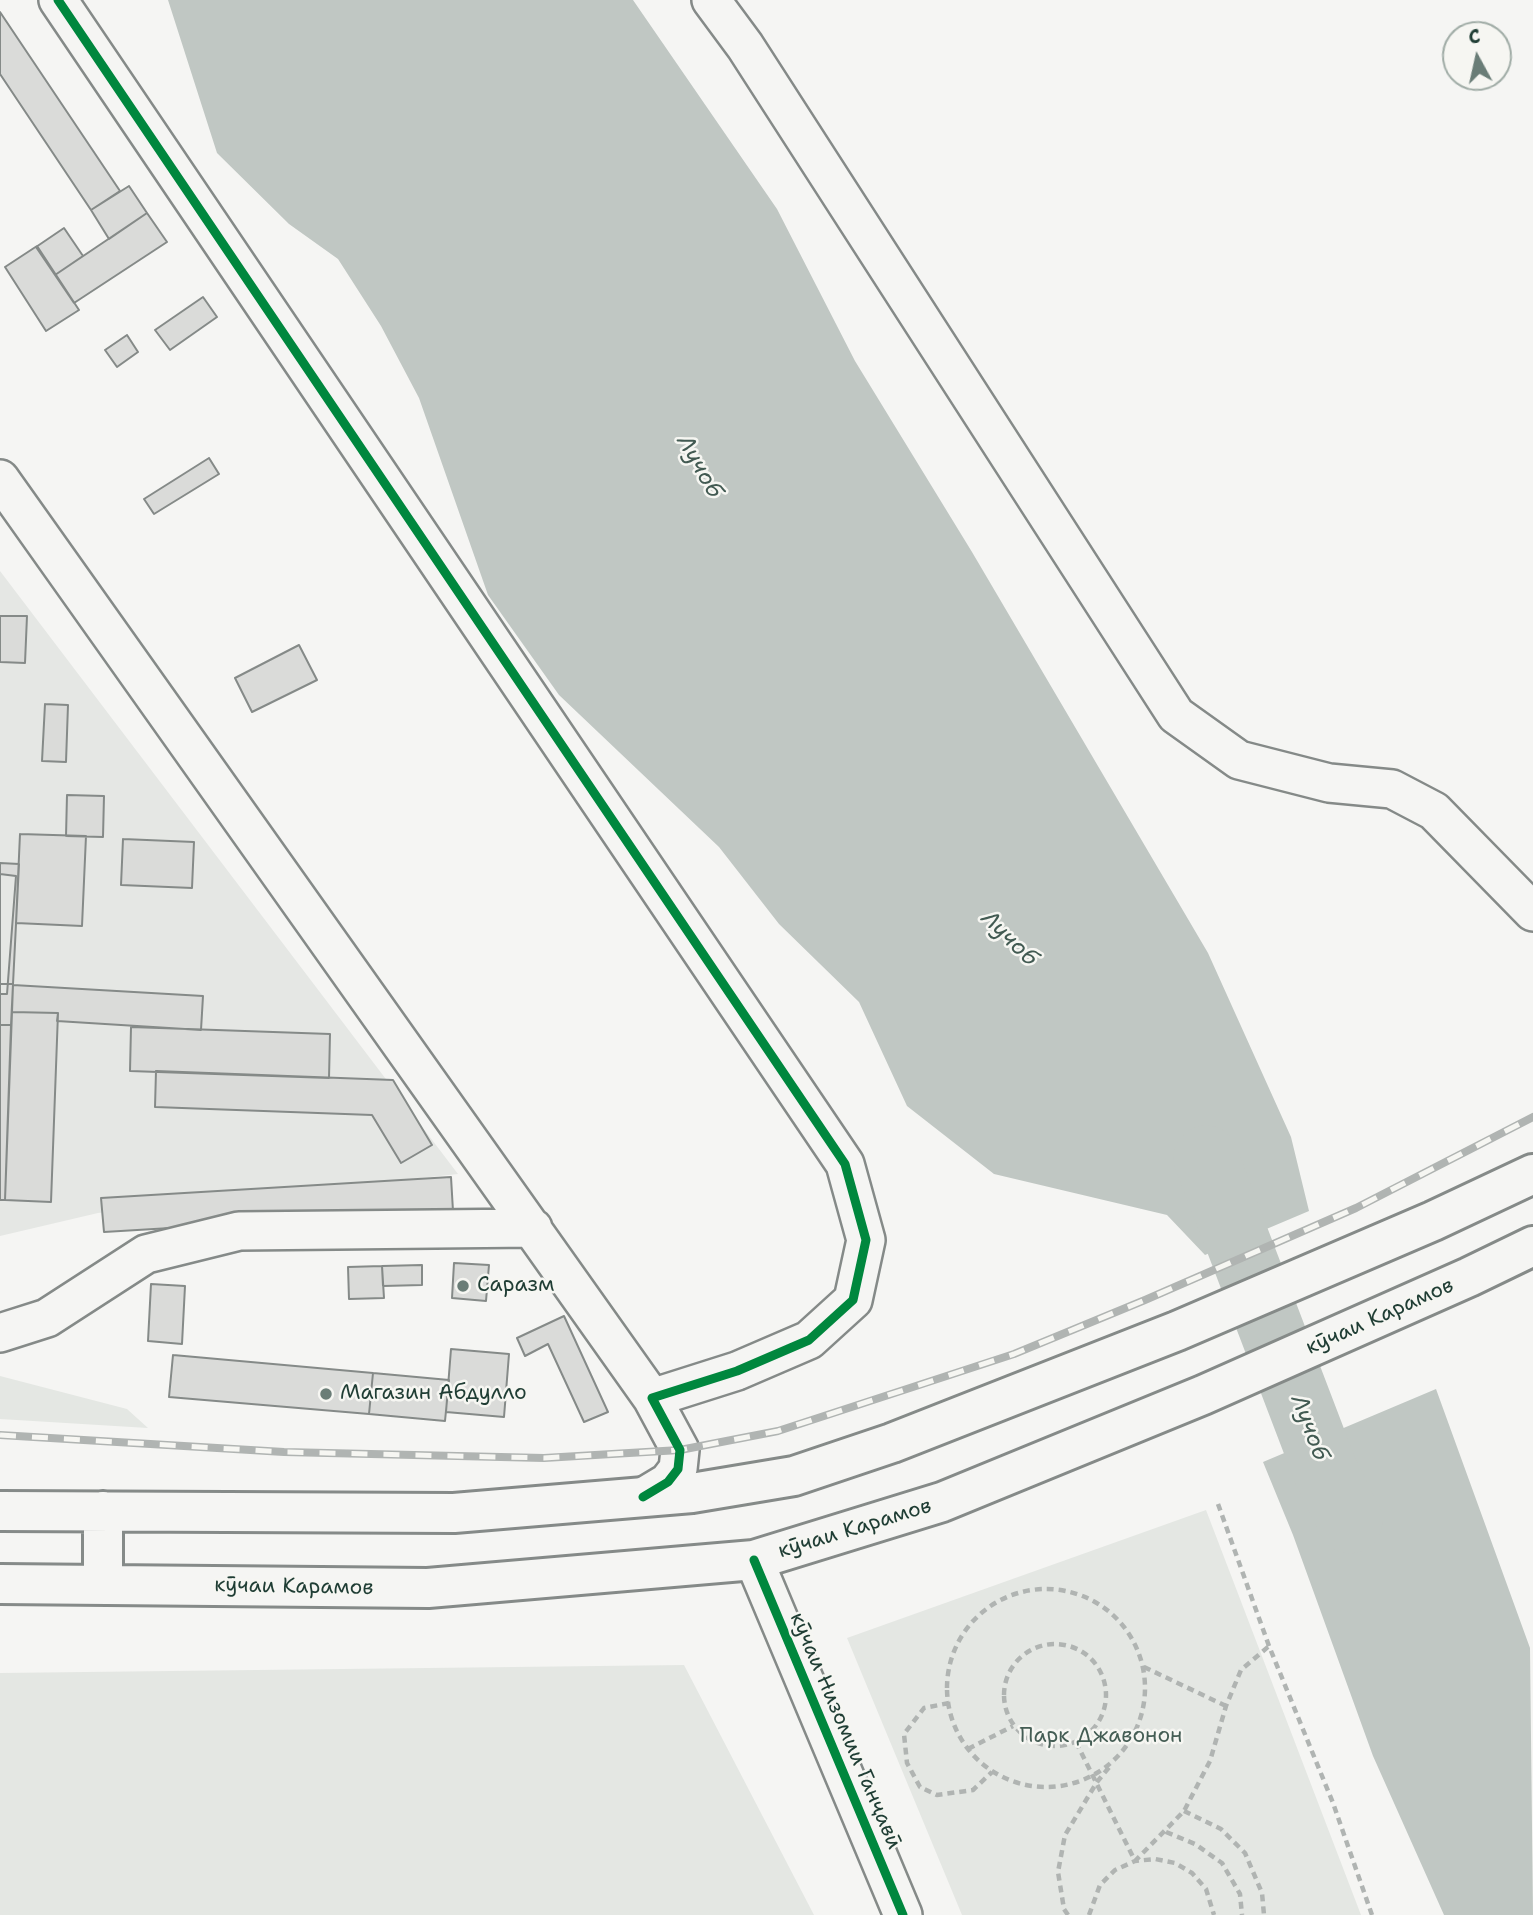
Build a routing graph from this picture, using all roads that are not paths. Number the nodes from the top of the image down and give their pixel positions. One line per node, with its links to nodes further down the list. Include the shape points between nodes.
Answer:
1 (58, 0): 9 (street, via 845,1164 866,1240 853,1300 809,1340 737,1371)
2 (711, 0): 4 (street, via 753,58 1176,716 1239,760 1329,783 1392,789 1434,811)
3 (0, 479): 6 (street)
4 (1533, 912)
5 (1533, 1174): 10 (main road, via 1177,1331 892,1443 794,1476)
6 (533, 1228): 8 (street, via 239,1231 146,1254 47,1318); 9 (street)
7 (1533, 1246): 13 (main road, кӯчаи Карамов, via 1203,1395 942,1502)
8 (0, 1333)
9 (652, 1398): 10 (street, via 680,1450 678,1469 668,1482)
10 (643, 1497): 12 (main road, via 454,1513)
11 (0, 1511): 12 (main road)
12 (103, 1511): 15 (main road)
13 (754, 1560): 15 (main road, кӯчаи Карамов, via 428,1588); 16 (street, кӯчаи Низомии Ганҷавӣ)
14 (0, 1584): 15 (main road, кӯчаи Карамов)
15 (103, 1585)
16 (903, 1915)

